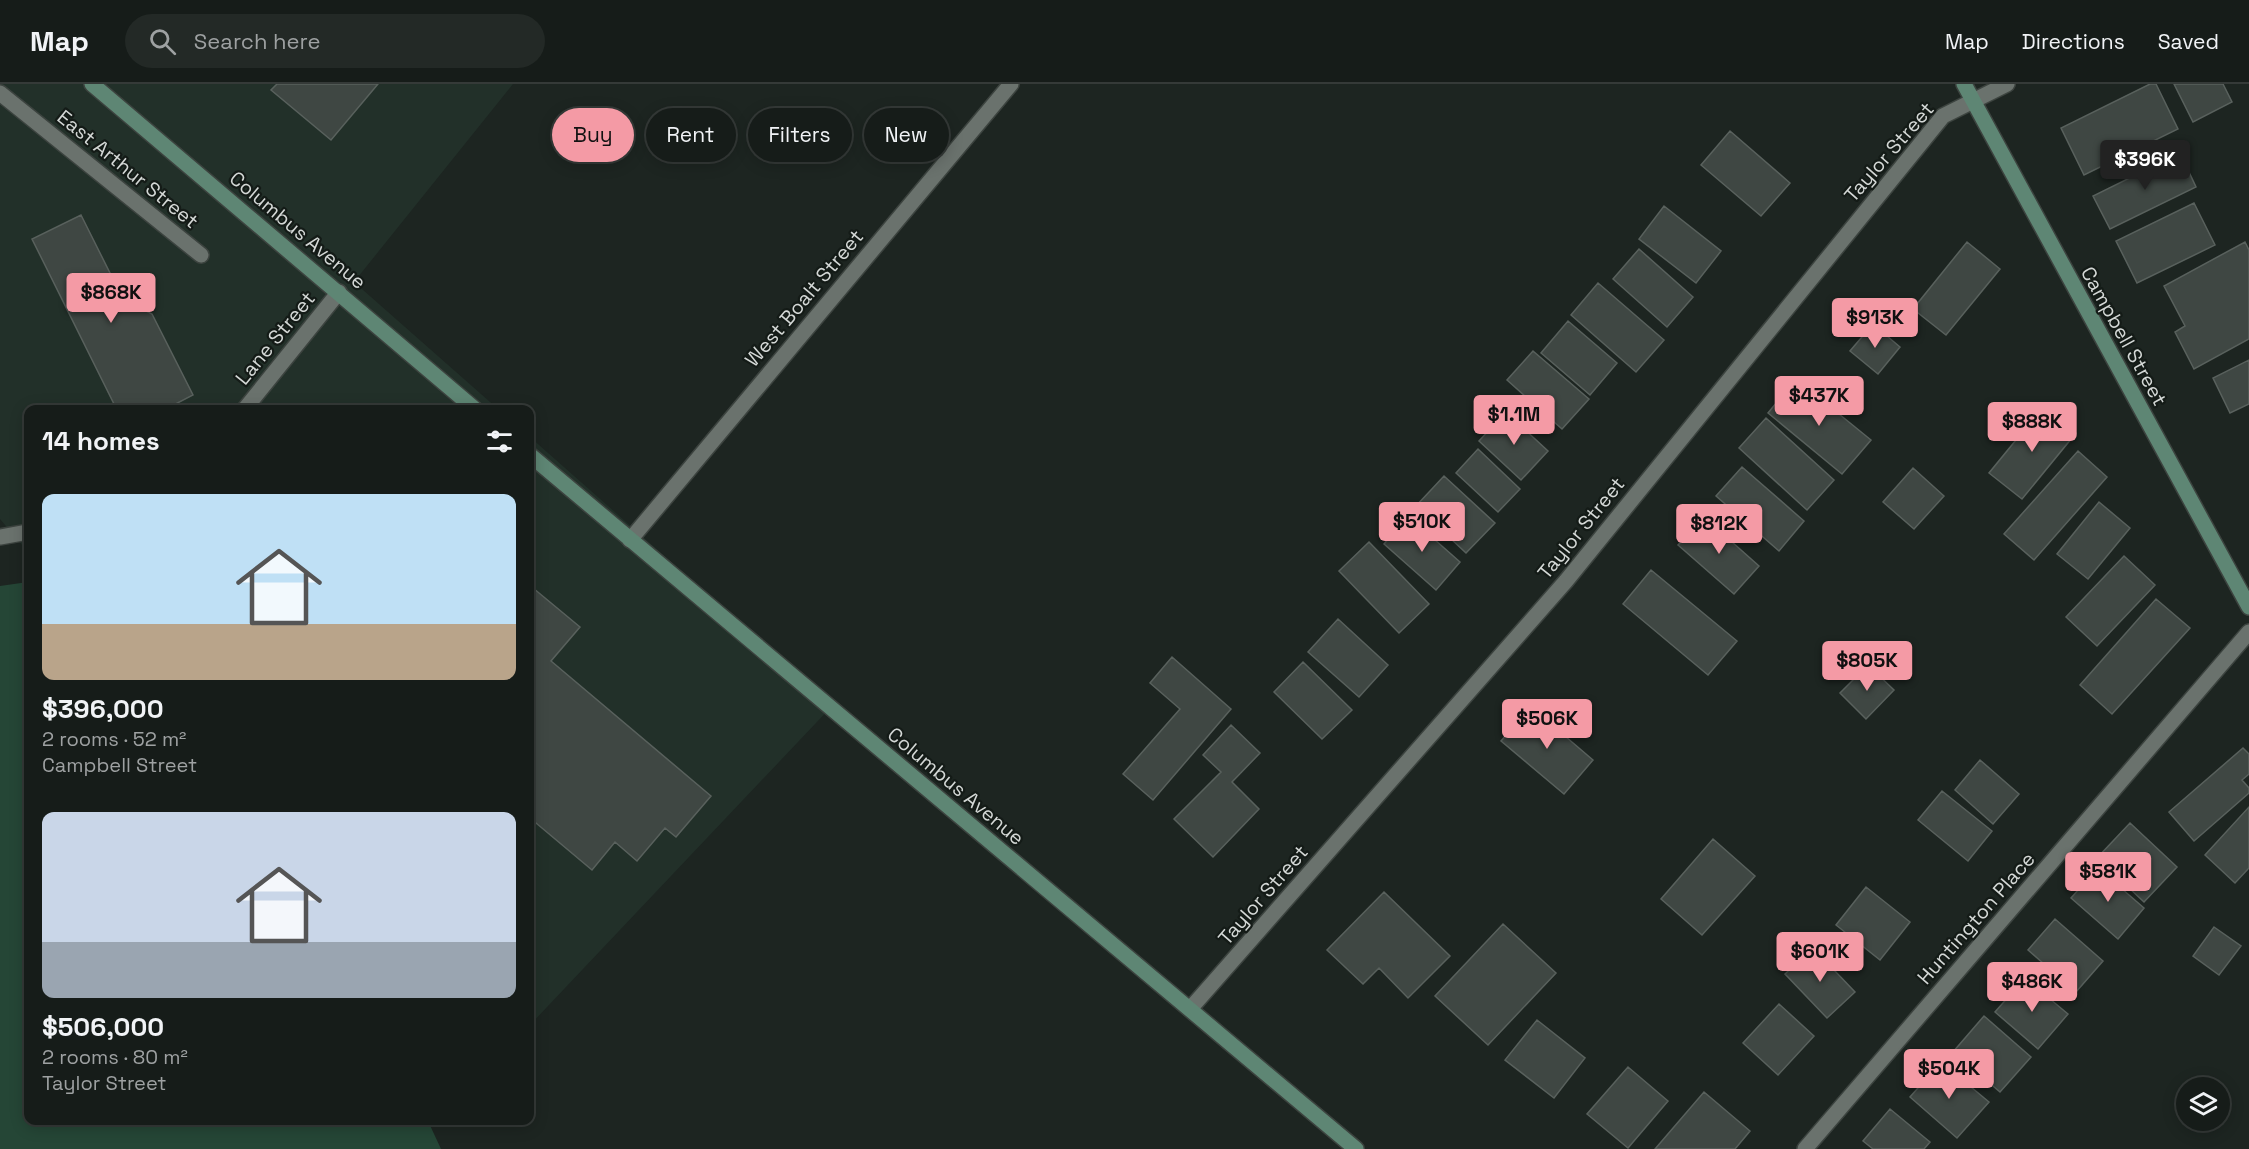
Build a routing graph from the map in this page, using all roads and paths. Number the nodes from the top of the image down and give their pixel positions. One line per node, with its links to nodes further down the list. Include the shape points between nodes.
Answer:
1 (92, 84): 8 (main road, Columbus Avenue)
2 (1011, 84): 14 (street, West Boalt Street)
3 (1964, 84): 6 (main road, Campbell Street)
4 (2007, 84): 6 (street, Taylor Street)
5 (0, 93): 7 (street, East Arthur Street)
6 (1973, 100): 15 (main road, Campbell Street); 17 (street, Taylor Street, via 1943,116 1566,581)
7 (201, 255)
8 (339, 292): 9 (street, Lane Street); 10 (main road, Columbus Avenue)
9 (248, 405)
10 (470, 405)
11 (534, 458): 14 (main road, Columbus Avenue)
12 (24, 533): 13 (street)
13 (0, 537)
14 (630, 540): 17 (main road, Columbus Avenue)
15 (2249, 607)
16 (2249, 632): 19 (street, Huntington Place)
17 (1191, 1009): 18 (main road, Columbus Avenue)
18 (1356, 1149)
19 (1805, 1149)

